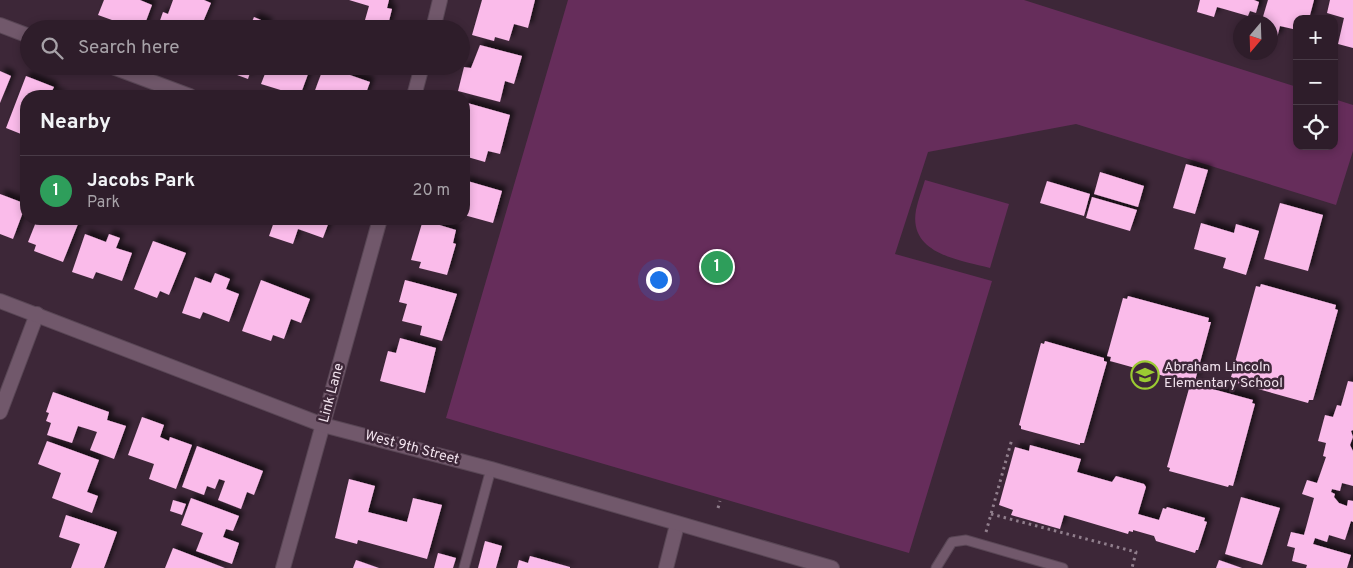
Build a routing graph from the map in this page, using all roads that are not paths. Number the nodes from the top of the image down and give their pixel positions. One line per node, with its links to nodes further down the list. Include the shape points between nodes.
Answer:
1 (440, 0): 2 (street)
2 (434, 20)
3 (0, 25): 4 (street)
4 (20, 33)
5 (134, 75): 7 (street)
6 (420, 75): 8 (street)
7 (174, 90)
8 (416, 90)
9 (378, 225): 13 (street, Link Lane)
10 (0, 301): 11 (street, West 9th Street)
11 (37, 314): 12 (street); 13 (street, West 9th Street)
12 (0, 412)
13 (324, 425): 14 (street, West 9th Street); 16 (street, Link Lane)
14 (491, 469): 15 (street, West 9th Street); 17 (lane)
15 (677, 524): 18 (street); 19 (street, West 9th Street)
16 (283, 568)
17 (464, 568)
18 (666, 568)
19 (832, 568)
20 (936, 568): 21 (lane, via 952,542 966,540)
21 (1063, 568)

